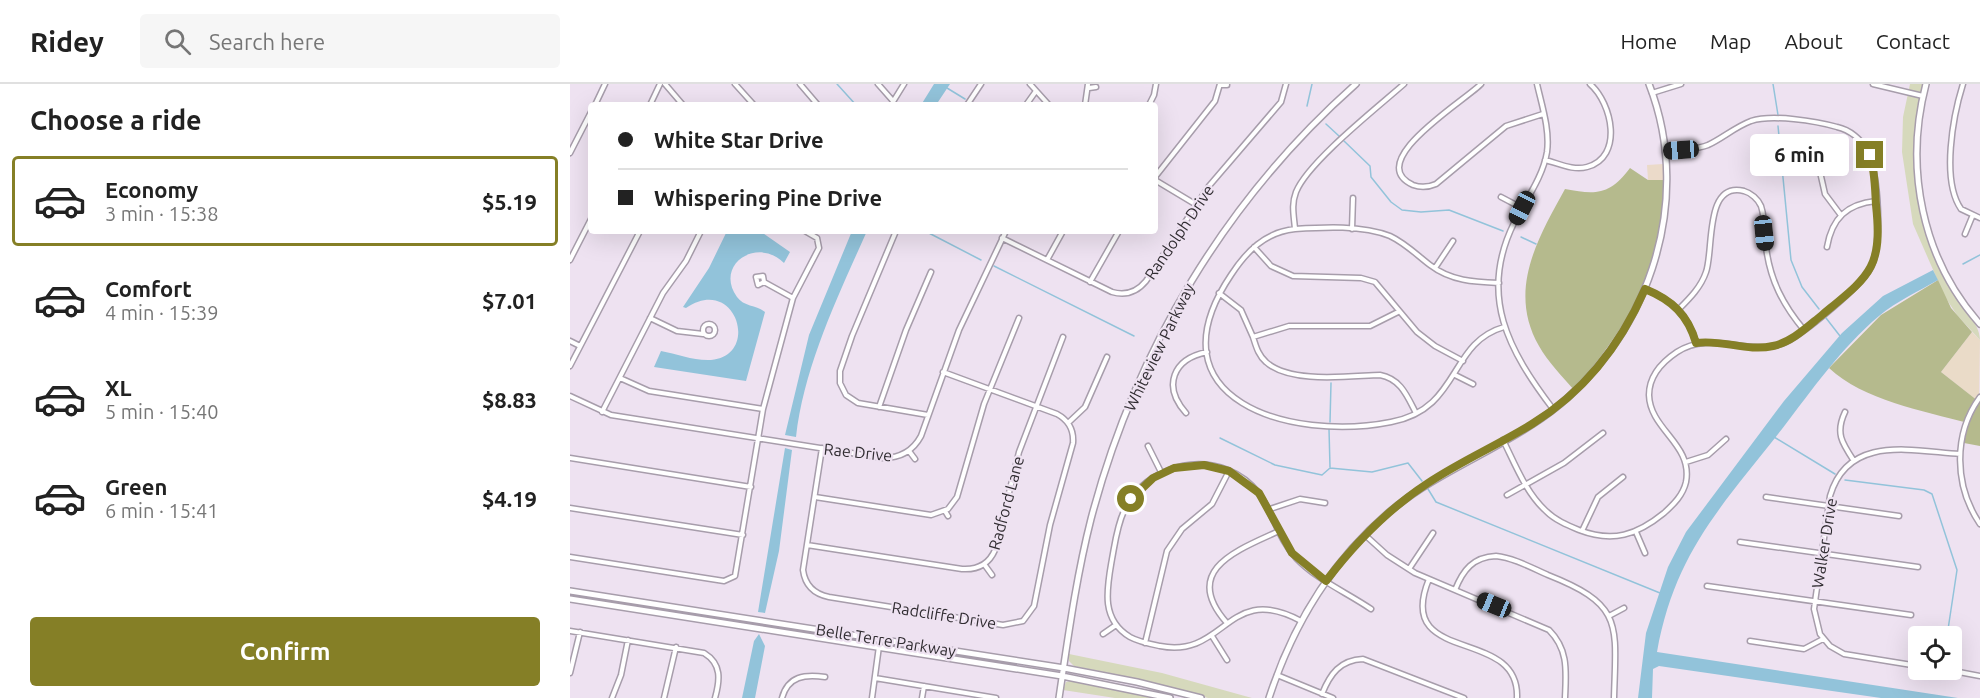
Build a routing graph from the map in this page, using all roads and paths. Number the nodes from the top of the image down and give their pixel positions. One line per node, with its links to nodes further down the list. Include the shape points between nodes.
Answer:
1 (605, 84): 31 (street)
2 (660, 84): 32 (street)
3 (665, 84): 33 (street)
4 (735, 84): 34 (street)
5 (800, 84): 35 (street)
6 (878, 84): 36 (street)
7 (904, 84): 37 (street)
8 (981, 84): 38 (street)
9 (1030, 84): 28 (street)
10 (1156, 84): 42 (street)
11 (1286, 84): 54 (street, Randolph Drive, via 1281,102 1232,156)
12 (1344, 84): 27 (street)
13 (1356, 84): 27 (street, Whiteview Parkway)
14 (1404, 84): 60 (street, via 1345,135 1301,183 1293,203)
15 (1481, 84): 43 (street, via 1403,150 1400,168 1410,183 1424,187 1436,184 1506,126)
16 (1537, 84): 43 (street)
17 (1590, 84): 47 (street, via 1600,94 1610,128 1611,141 1606,153 1598,162 1583,168)
18 (1648, 84): 29 (street)
19 (1681, 84): 29 (street)
20 (1873, 84): 30 (street)
21 (1926, 84): 30 (street)
22 (1963, 84): 57 (street, via 1954,118 1952,167 1957,201)
23 (1220, 85): 24 (street); 49 (street, via 1215,101)
24 (1227, 85)
25 (1089, 86): 26 (street); 41 (street)
26 (1096, 87)
27 (1350, 90): 188 (street, Whiteview Parkway, via 1291,148 1238,213 1193,279 1149,360 1119,429 1096,500)
28 (1036, 91): 39 (street); 40 (street)
29 (1652, 93): 45 (street)
30 (1923, 96): 88 (street, via 1916,162 1925,221 1946,274)
31 (596, 102)
32 (651, 102)
33 (680, 102)
34 (751, 102)
35 (815, 102)
36 (891, 102)
37 (893, 102)
38 (970, 102)
39 (1028, 102)
40 (1046, 102)
41 (1086, 102)
42 (1150, 102)
43 (1543, 114): 47 (street, via 1547,135)
44 (588, 118): 46 (street)
45 (1665, 152): 53 (street, via 1699,148 1759,119 1838,127 1856,137 1868,152); 81 (street, via 1663,222)
46 (570, 153)
47 (1545, 160): 55 (street)
48 (1820, 172): 56 (street, via 1825,194)
49 (1158, 174)
50 (1158, 180): 54 (street)
51 (1501, 197): 55 (street)
52 (1353, 198): 61 (street)
53 (1876, 201): 56 (street, via 1856,205); 90 (street, via 1879,240 1872,267 1859,284)
54 (1196, 205): 79 (street, Randolph Drive, via 1140,288 1118,294)
55 (1522, 208): 80 (street, via 1504,250)
56 (1840, 214): 73 (street, via 1830,231)
57 (1972, 217): 58 (street); 69 (street)
58 (1980, 218)
59 (588, 225): 74 (street)
60 (1295, 229): 61 (street); 72 (street, via 1271,236)
61 (1352, 229): 76 (street, via 1393,238)
62 (637, 234): 96 (street)
63 (699, 234): 86 (street)
64 (810, 234): 83 (street, via 819,245)
65 (895, 234): 109 (street, via 839,374 850,399)
66 (1004, 234): 70 (street, Rae Drive)
67 (1061, 234): 75 (street)
68 (1117, 234): 79 (street)
69 (1965, 234)
70 (1002, 238): 75 (street, Randolph Drive); 101 (street, Rae Drive)
71 (1453, 241): 76 (street)
72 (1254, 247): 82 (street, via 1240,260); 85 (street, via 1271,266 1293,276 1371,281 1382,288)
73 (1827, 247)
74 (570, 260)
75 (1047, 260): 79 (street, Randolph Drive)
76 (1435, 268): 80 (street, via 1461,280)
77 (931, 272): 109 (street)
78 (764, 282): 83 (street)
79 (1090, 282)
80 (1499, 283): 89 (street)
81 (1645, 289): 84 (street); 111 (street, via 1607,356)
82 (1219, 293): 93 (street, via 1241,310); 97 (street, via 1207,323)
83 (793, 298): 110 (street)
84 (1679, 309): 90 (street, via 1706,273 1717,202 1725,194 1741,191 1753,196 1761,206 1772,277 1785,307); 95 (street)
85 (1398, 312): 93 (street, via 1370,326 1289,326); 99 (street, via 1426,340)
86 (650, 318): 91 (street, via 675,331); 103 (street)
87 (1018, 318): 105 (street)
88 (1980, 324)
89 (1504, 327): 99 (street, via 1479,338); 111 (street, via 1521,366)
90 (1804, 330): 95 (street, via 1788,341 1768,347)
91 (703, 334)
92 (1063, 337): 108 (street, Radford Lane)
93 (1253, 337): 115 (street, via 1262,358 1279,369 1323,377 1389,378 1403,388)
94 (570, 341): 96 (street)
95 (1696, 343): 129 (street, via 1662,364 1649,391 1655,418)
96 (580, 346): 100 (street)
97 (1207, 352): 114 (street, via 1187,359 1175,374 1174,395); 115 (street, via 1225,390 1242,405 1264,415 1343,426 1389,423)
98 (1107, 357): 117 (street, via 1084,410)
99 (1463, 361): 102 (street)
100 (570, 366)
101 (943, 372): 105 (street); 116 (street, Rae Drive)
102 (1455, 375): 104 (street); 115 (street, via 1438,398)
103 (620, 378): 110 (street, via 649,391); 112 (street)
104 (1473, 384)
105 (989, 389): 108 (street); 142 (street, via 957,496)
106 (570, 396): 112 (street, Rae Drive)
107 (1980, 397): 125 (street, via 1966,425)
108 (1035, 406): 117 (street); 157 (street, Radford Lane, via 1014,469 995,550)
109 (879, 407): 116 (street)
110 (763, 409): 119 (street)
111 (1553, 409): 121 (street)
112 (602, 412): 119 (street, Rae Drive)
113 (1845, 412): 128 (street, via 1839,435)
114 (1186, 413)
115 (1416, 413)
116 (928, 415): 124 (street, Rae Drive, via 921,436)
117 (1068, 423): 153 (street, Radcliffe Drive, via 1073,443 1052,514 1036,601 1031,613 1020,622 1003,625 822,596 804,577)
118 (1603, 433): 133 (street)
119 (758, 438): 123 (street, Rae Drive); 134 (street)
120 (1726, 438): 129 (street, via 1706,456)
121 (1503, 440): 133 (street); 151 (street, via 1423,486)
122 (1148, 446): 131 (street)
123 (822, 448): 124 (street, Rae Drive, via 886,458); 136 (street, Radcliffe Drive)
124 (909, 451): 127 (street)
125 (1960, 454): 128 (street, via 1882,450); 145 (street, via 1963,485)
126 (570, 458): 134 (street)
127 (915, 459)
128 (1854, 460): 139 (street, Walker Drive, via 1835,483)
129 (1686, 462): 148 (street, via 1686,482 1679,497)
130 (1229, 471): 131 (street, via 1200,465); 141 (street, via 1252,486); 183 (street, via 1215,500 1182,529 1167,551)
131 (1161, 472): 174 (street, via 1135,493 1121,518 1107,594)
132 (1623, 477): 147 (street, via 1598,497)
133 (1527, 485): 135 (street); 147 (street, via 1548,514)
134 (750, 487): 150 (street)
135 (1507, 495)
136 (815, 497): 142 (street, via 925,514); 153 (street, Radcliffe Drive)
137 (1766, 497): 139 (street)
138 (1325, 503): 141 (street, via 1294,500)
139 (1829, 506): 144 (street); 155 (street, Walker Drive)
140 (570, 508): 150 (street)
141 (1270, 509): 146 (street)
142 (945, 510): 143 (street)
143 (948, 516)
144 (1899, 516)
145 (1979, 520)
146 (1279, 531): 162 (street, via 1295,557); 173 (street, via 1230,553 1216,567 1210,595)
147 (1582, 531): 148 (street, via 1610,537)
148 (1636, 532): 154 (street)
149 (1432, 533): 159 (street)
150 (743, 535): 156 (street, via 736,572 728,581)
151 (1365, 535): 159 (street); 162 (street)
152 (1740, 542): 155 (street)
153 (807, 545): 157 (street, Radford Lane, via 965,570)
154 (1645, 553)
155 (1822, 554): 158 (street); 167 (street, Walker Drive)
156 (570, 556)
157 (984, 564): 160 (street)
158 (1918, 567)
159 (1409, 569): 161 (street)
160 (992, 575)
161 (1429, 579): 164 (street); 212 (street, via 1422,604 1429,625 1443,637 1507,665 1516,680)
162 (1326, 581): 169 (street); 172 (street)
163 (1707, 586): 167 (street)
164 (1455, 590): 171 (street, via 1471,564 1484,557 1499,556 1582,589); 213 (street, via 1533,621 1552,633 1565,658)
165 (570, 591): 179 (street, Belle Terre Parkway)
166 (570, 599): 185 (street, Belle Terre Parkway)
167 (1815, 602): 170 (street); 180 (street, Walker Drive, via 1815,622)
168 (1624, 608): 171 (street)
169 (1371, 609)
170 (1911, 615)
171 (1609, 616): 214 (street, via 1616,641)
172 (1301, 621): 173 (street, via 1280,610 1262,608 1244,612); 191 (street)
173 (1227, 623): 178 (street)
174 (1116, 625): 177 (street); 183 (street, via 1131,638)
175 (570, 631): 176 (street)
176 (580, 632): 181 (street); 190 (street)
177 (1103, 634)
178 (1212, 636): 183 (street, via 1182,647); 186 (street)
179 (880, 639): 185 (street); 188 (street, Belle Terre Parkway)
180 (1823, 639): 182 (street, via 1804,649); 187 (street, via 1844,654)
181 (628, 640): 184 (street); 199 (street)
182 (1750, 642)
183 (1145, 643)
184 (676, 647): 200 (street); 201 (street, via 702,652 714,661 719,675)
185 (879, 647): 193 (street, Belle Terre Parkway); 195 (street)
186 (1227, 660)
187 (1908, 664)
188 (1064, 668): 193 (street, Whiteview Parkway); 208 (street, Belle Terre Parkway)
189 (1962, 672): 192 (street)
190 (570, 673)
191 (1276, 675): 197 (street); 209 (street)
192 (1980, 675)
193 (1062, 676): 206 (street, Whiteview Parkway); 207 (street, Belle Terre Parkway)
194 (825, 677): 202 (street, via 799,677 789,684)
195 (875, 678): 196 (street); 203 (street)
196 (924, 686): 198 (street); 204 (street)
197 (1322, 694): 210 (street); 211 (street, via 1339,666 1363,659)
198 (971, 696): 205 (street)
199 (612, 698)
200 (664, 698)
201 (715, 698)
202 (782, 698)
203 (872, 698)
204 (922, 698)
205 (996, 698)
206 (1059, 698)
207 (1170, 698)
208 (1201, 698)
209 (1269, 698)
210 (1333, 698)
211 (1464, 698)
212 (1517, 698)
213 (1566, 698)
214 (1614, 698)

